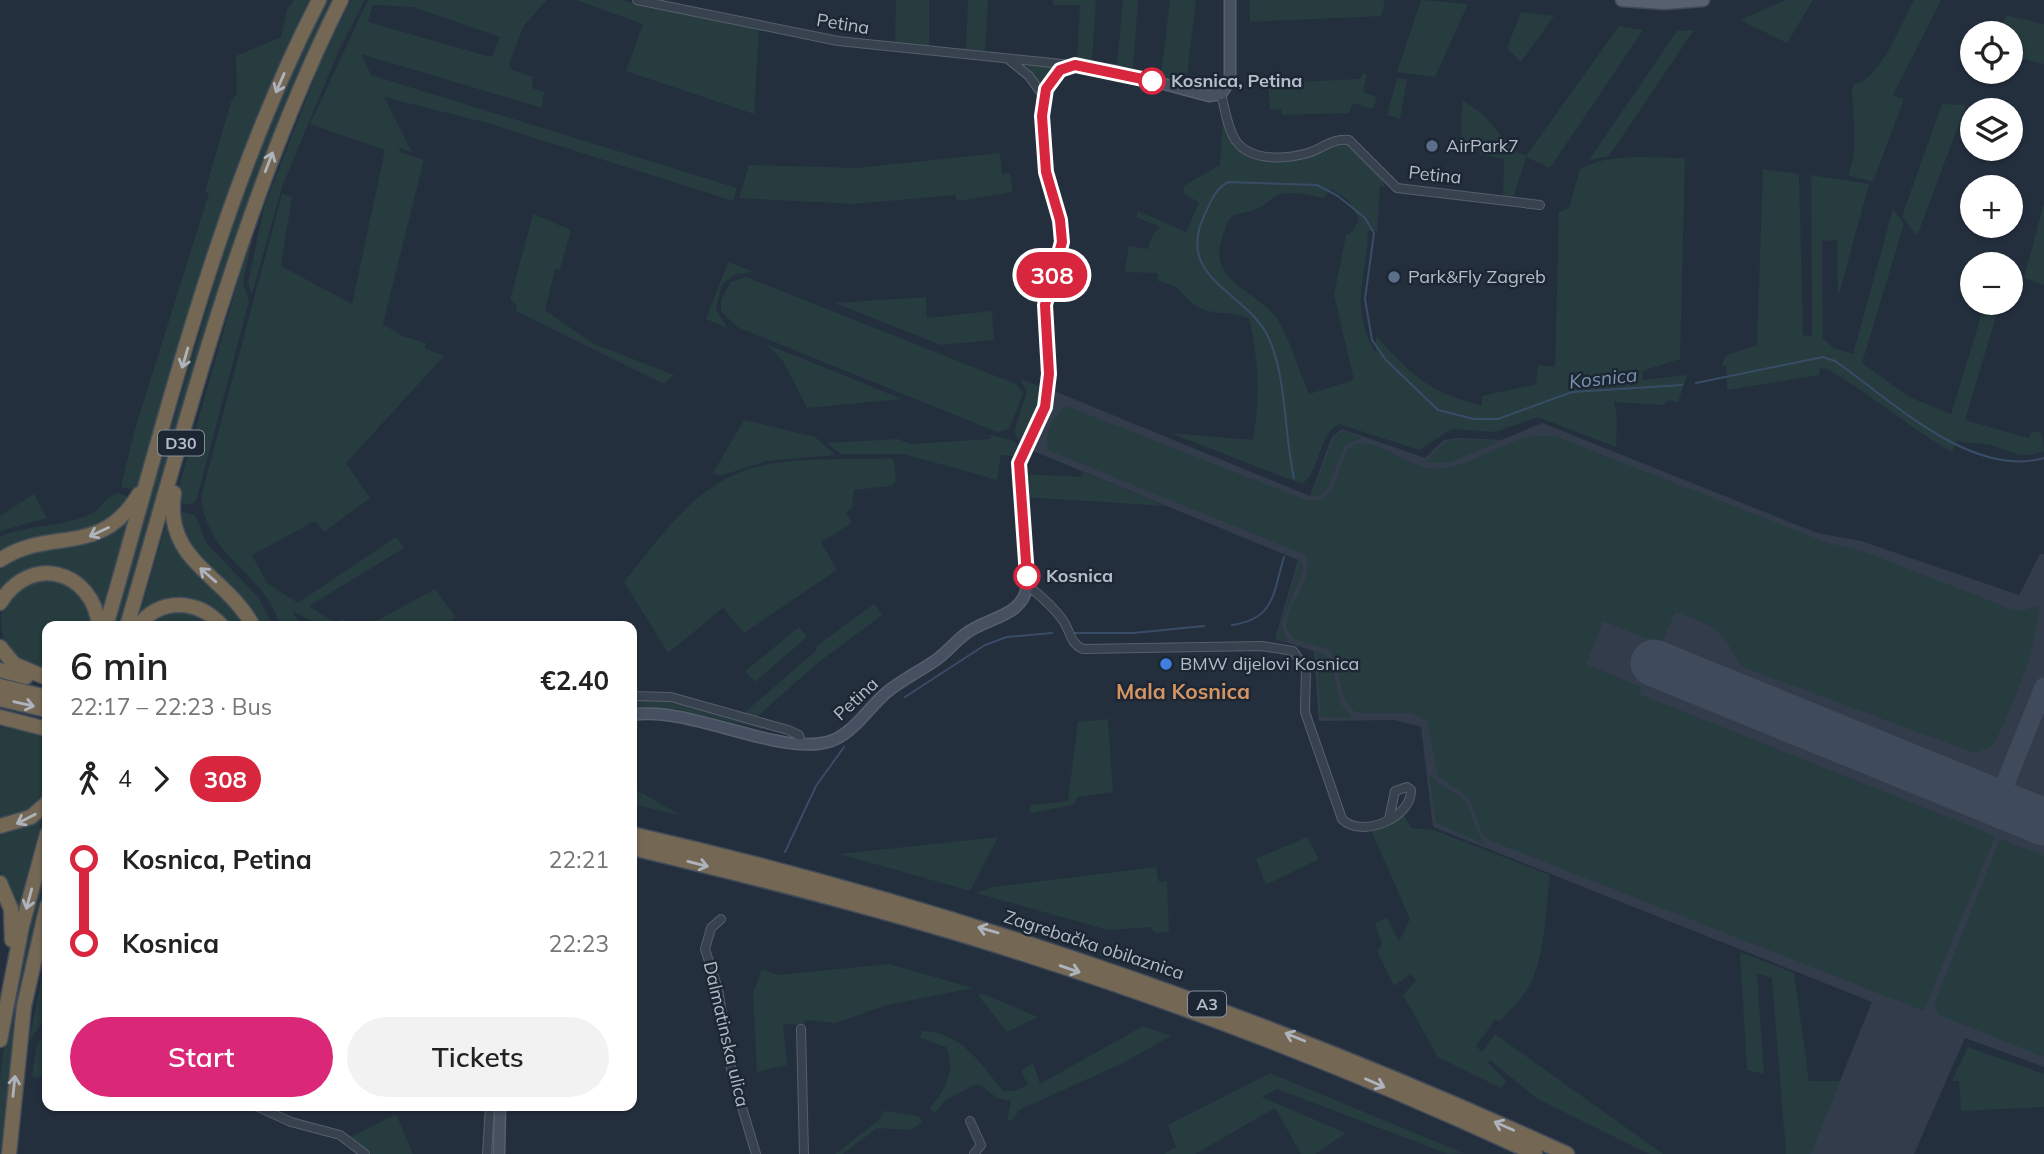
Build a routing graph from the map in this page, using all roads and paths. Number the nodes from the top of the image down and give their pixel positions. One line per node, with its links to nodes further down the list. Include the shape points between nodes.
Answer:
1 (319, 0): 13 (highway, D30, one-way to 13, via 267,110 232,202)
2 (341, 0): 12 (highway, D30, one-way to 2, via 287,116)
3 (637, 0): 7 (street, Petina, via 838,41)
4 (1230, 0): 9 (street, via 1230,80)
5 (1622, 0): 6 (main road, via 1664,4)
6 (1703, 0)
7 (1005, 58): 8 (street, Petina); 10 (street, via 1029,76)
8 (1075, 65): 9 (street, Petina, via 1209,96); 10 (street, via 1053,76)
9 (1221, 94): 11 (street, Petina, via 1234,139 1253,154 1287,156 1309,152 1335,139 1349,140 1397,188)
10 (1044, 97): 15 (street, via 1046,172 1062,242 1045,305 1049,374 1045,407 1019,463)
11 (1540, 205)
12 (234, 259): 19 (highway, D30); 22 (highway, one-way to 12, via 243,608 183,549 171,512 176,480 232,286)
13 (147, 485): 14 (highway, one-way to 14, via 129,510 104,530 19,550); 18 (highway, D30)
14 (0, 560)
15 (1027, 585): 35 (street, Petina, via 1012,611 966,633 939,658 890,690 842,736 824,743); 37 (street, via 1052,607 1072,642 1088,649 1262,646 1293,651 1306,670 1306,712 1342,819 1359,826)
16 (0, 603): 17 (highway, via 27,578 52,573 65,576 90,596)
17 (98, 621)
18 (107, 621)
19 (128, 621)
20 (144, 621): 21 (highway, via 155,611 186,604)
21 (217, 621)
22 (250, 621)
23 (0, 647): 25 (highway, via 14,664)
24 (0, 670): 26 (highway)
25 (42, 678)
26 (42, 679)
27 (0, 686): 28 (highway)
28 (42, 696)
29 (637, 696): 35 (street, via 671,697 788,730 799,735)
30 (0, 699): 31 (highway, one-way to 31)
31 (42, 709)
32 (637, 715): 35 (street, Petina, via 667,714)
33 (3, 719): 34 (highway)
34 (42, 728)
35 (801, 743)
36 (42, 807): 38 (highway, one-way to 38, via 17,824)
37 (1389, 819)
38 (0, 826)
39 (637, 838): 61 (highway, Zagrebačka obilaznica / A3, one-way to 61, via 1136,992 1354,1074)
40 (637, 838): 62 (highway, Zagrebačka obilaznica / A3, one-way to 40, via 1358,1062 1140,979 788,870)
41 (42, 852): 46 (highway, one-way to 46)
42 (0, 883): 46 (highway, via 14,926 2,992)
43 (722, 919): 58 (street, Dalmatinska ulica, via 711,928 705,949 718,989 732,1074)
44 (42, 928): 47 (highway)
45 (42, 958): 47 (highway, via 33,997)
46 (5, 1006): 49 (highway)
47 (24, 1006): 54 (highway, one-way to 47)
48 (801, 1029): 59 (street)
49 (0, 1040)
50 (267, 1111): 55 (street, via 340,1135)
51 (490, 1111): 56 (street)
52 (500, 1111): 57 (street)
53 (970, 1121): 60 (street, via 981,1145)
54 (9, 1154)
55 (365, 1154)
56 (488, 1154)
57 (499, 1154)
58 (757, 1154)
59 (804, 1154)
60 (974, 1154)
61 (1535, 1154)
62 (1567, 1154)

